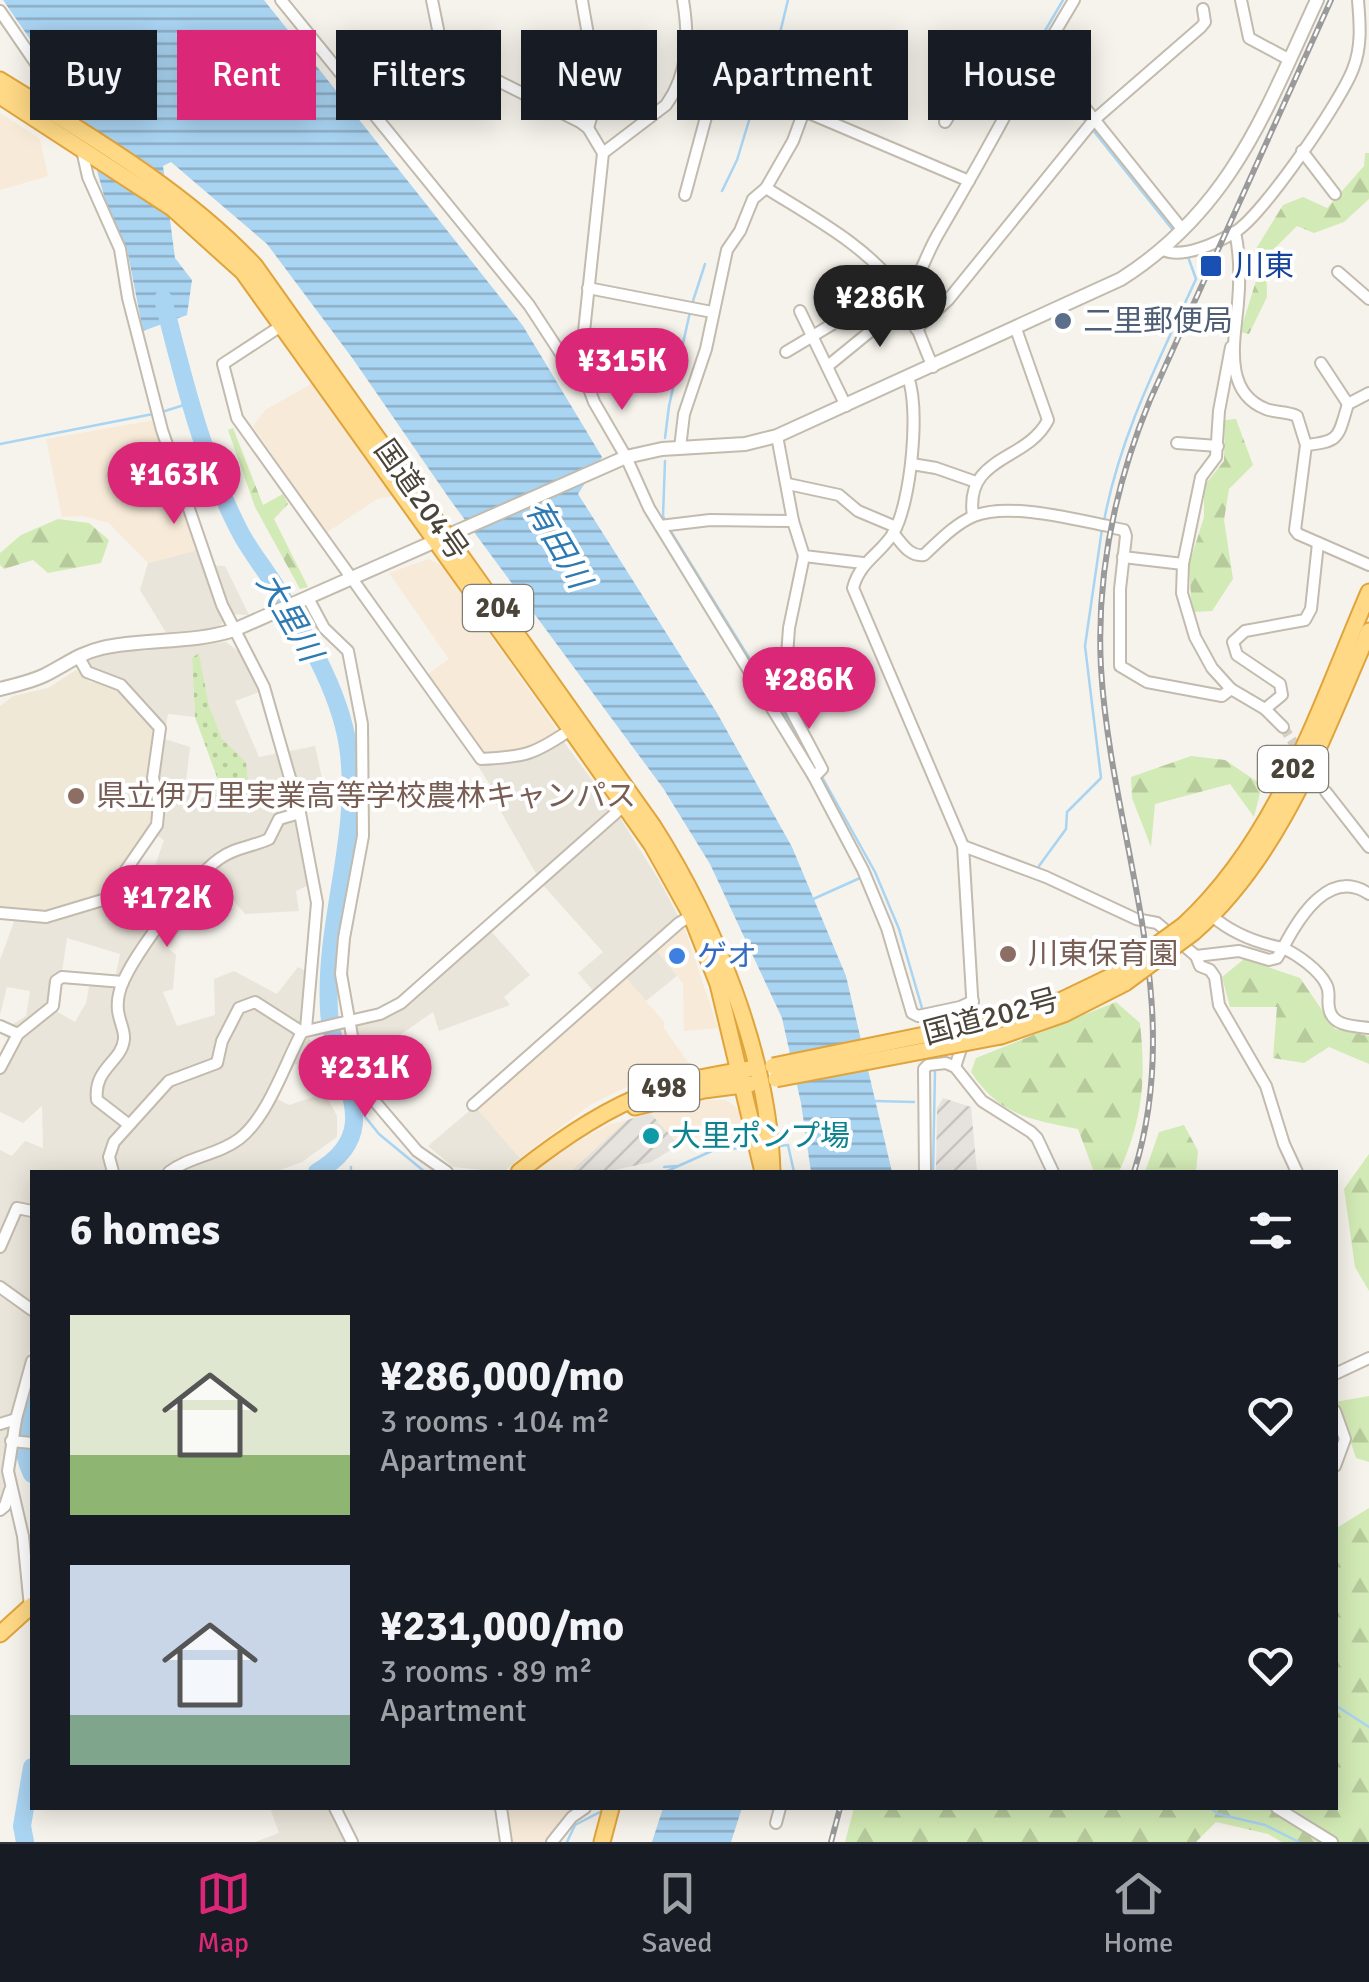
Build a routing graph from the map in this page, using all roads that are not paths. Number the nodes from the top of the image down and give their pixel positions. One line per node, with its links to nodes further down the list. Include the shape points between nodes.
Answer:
1 (432, 0): 25 (street, via 444,59)
2 (582, 0): 25 (street, via 594,78)
3 (683, 0): 11 (street)
4 (1074, 0): 12 (street)
5 (1241, 0): 14 (street, via 1249,38)
6 (1317, 0): 14 (street)
7 (1358, 0): 13 (street)
8 (284, 1): 53 (street, via 529,305 576,377)
9 (1203, 9): 23 (street, via 1201,28)
10 (0, 10): 24 (street, via 64,106)
11 (687, 30)
12 (1056, 30)
13 (1365, 33): 27 (street, via 1346,86)
14 (1290, 60): 33 (street, via 1237,166)
15 (0, 80): 24 (highway, 国道204号 / 204)
16 (677, 85): 28 (street, via 666,105)
17 (0, 96): 26 (highway, 国道204号 / 204)
18 (704, 120): 31 (street)
19 (801, 120): 30 (street)
20 (826, 120): 29 (street)
21 (1003, 120): 29 (street)
22 (1087, 120): 23 (street)
23 (1090, 124): 33 (street); 44 (street, via 948,300)
24 (68, 125): 26 (highway, 国道204号 / 204)
25 (588, 128): 28 (street)
26 (83, 142): 43 (highway, 国道204号 / 204, via 171,200); 80 (street, via 88,177 120,250 162,430)
27 (1302, 150): 32 (street); 34 (street)
28 (602, 154): 37 (street)
29 (969, 180): 39 (street)
30 (766, 188): 39 (street, via 850,242); 42 (street, via 727,250)
31 (685, 194)
32 (1335, 194)
33 (1182, 229): 35 (street)
34 (1235, 232): 35 (street, via 1185,252); 47 (street, via 1238,302)
35 (1163, 250): 45 (street, via 1121,279)
36 (1338, 272): 38 (street)
37 (588, 288): 42 (street); 53 (street)
38 (1369, 299)
39 (904, 300): 44 (street); 50 (street)
40 (856, 310): 46 (street)
41 (800, 311): 46 (street)
42 (712, 312): 61 (street)
43 (288, 321): 70 (highway, 国道204号 / 204); 77 (street, via 223,364 237,418)
44 (916, 329): 51 (street)
45 (1016, 329): 51 (street); 64 (street, via 1048,420 1041,434)
46 (814, 335): 48 (street); 50 (street)
47 (1231, 347): 59 (street, via 1242,391 1263,408 1297,416); 60 (street)
48 (786, 352)
49 (1321, 363): 55 (street)
50 (829, 365): 56 (street)
51 (933, 366): 52 (street)
52 (908, 378): 56 (street); 63 (street, via 915,411)
53 (587, 382): 62 (street)
54 (1369, 393): 55 (street)
55 (1348, 404): 59 (street, via 1330,443)
56 (846, 406): 57 (street)
57 (778, 436): 61 (street); 65 (street)
58 (1177, 443): 60 (street)
59 (1306, 445): 71 (street, via 1295,530)
60 (1218, 446): 75 (street, via 1201,478)
61 (680, 448): 62 (street)
62 (623, 459): 68 (street); 70 (street)
63 (912, 464): 64 (street); 69 (street)
64 (976, 482): 66 (street)
65 (788, 484): 67 (street); 69 (street, via 839,495)
66 (973, 516): 69 (street, via 924,555 912,554); 73 (street, via 1043,514 1124,530)
67 (793, 522): 68 (street); 72 (street)
68 (666, 525): 86 (street)
69 (894, 530): 74 (street)
70 (442, 539): 77 (street); 88 (highway, 国道204号 / 204)
71 (1318, 543): 76 (street); 87 (street, via 1305,620 1245,631 1233,642 1237,655 1282,688)
72 (804, 556): 74 (street); 85 (street)
73 (1122, 557): 75 (street); 84 (street, via 1120,666 1147,682 1222,696)
74 (863, 564): 94 (street, via 853,588 856,600)
75 (1183, 564): 84 (street, via 1182,593 1195,637)
76 (1369, 566)
77 (352, 578): 79 (street); 88 (street, via 480,759 523,757)
78 (1369, 592): 100 (highway, 国道202号 / 202, via 1260,832)
79 (305, 599): 80 (street); 105 (street, via 348,651 362,724 363,836 341,974)
80 (234, 630): 82 (street, via 196,640 136,640); 93 (street, via 264,686)
81 (1369, 631): 99 (highway, 国道202号 / 202, via 1277,833)
82 (78, 656): 83 (street, via 44,676); 98 (street, via 88,672 121,684 160,728 153,778 158,825 106,899 46,917)
83 (0, 689)
84 (1230, 690): 87 (street)
85 (784, 697): 86 (street); 90 (street)
86 (767, 701): 90 (street)
87 (1265, 709): 89 (street)
88 (575, 726): 92 (highway, 国道204号 / 204)
89 (1283, 726)
90 (818, 773): 104 (street, via 887,928 912,1013)
91 (1326, 792): 95 (street)
92 (629, 802): 97 (highway, 国道204号 / 204); 105 (street, via 400,1003)
93 (300, 813): 103 (street, via 279,819 269,839 243,845 204,871); 108 (street, via 317,902)
94 (964, 846): 102 (street, via 1136,919 1150,919); 104 (street)
95 (1369, 847)
96 (1369, 894): 101 (street, via 1352,885 1327,892)
97 (696, 913): 112 (highway, 国道204号 / 204); 113 (street)
98 (0, 914)
99 (1212, 916): 100 (highway, 国道202号 / 202); 101 (street, via 1261,944)
100 (1189, 929): 112 (highway, 国道202号 / 202, bridge, via 1121,978 1000,1028)
101 (1284, 948): 102 (street, via 1269,960 1239,951); 107 (street, via 1324,980 1333,1018)
102 (1196, 956): 123 (street, via 1214,977 1219,1005 1266,1086)
103 (123, 982): 109 (street, via 62,977 52,1006); 114 (street, via 116,1020 124,1043 96,1089 98,1100)
104 (973, 1001): 110 (street)
105 (350, 1021): 108 (street); 117 (street, via 365,1090 417,1151)
106 (0, 1026): 109 (street)
107 (1369, 1028)
108 (306, 1029): 114 (street, via 255,1002 239,1008 217,1063 169,1081); 116 (street, via 248,1130)
109 (18, 1034): 111 (street)
110 (955, 1067): 121 (street, via 924,1069); 122 (street, via 982,1101 1037,1138)
111 (0, 1068)
112 (758, 1075): 118 (highway, 498, via 654,1091 562,1140); 119 (highway); 120 (highway)
113 (473, 1105)
114 (128, 1124): 115 (street, via 110,1150)
115 (113, 1170)
116 (172, 1170)
117 (444, 1170)
118 (523, 1170)
119 (763, 1170)
120 (772, 1170)
121 (925, 1170)
122 (1052, 1170)
123 (1296, 1170)
124 (30, 1210): 125 (street, via 17,1208)
125 (0, 1248)
126 (0, 1287): 127 (street)
127 (30, 1309)
128 (1369, 1358): 130 (street)
129 (30, 1367): 131 (street)
130 (1338, 1373)
131 (16, 1419): 133 (street); 134 (street)
132 (1338, 1419): 136 (street, via 1346,1439)
133 (0, 1424)
134 (11, 1441): 135 (street); 137 (street)
135 (30, 1443)
136 (1338, 1459)
137 (10, 1490): 138 (street); 139 (street)
138 (0, 1510)
139 (30, 1598)
140 (30, 1607): 141 (highway)
141 (0, 1634)
142 (336, 1810): 149 (street)
143 (501, 1810): 150 (street)
144 (582, 1810): 151 (street)
145 (611, 1810): 152 (highway)
146 (779, 1810): 148 (street)
147 (1280, 1810): 153 (street)
148 (776, 1823)
149 (352, 1842)
150 (506, 1842)
151 (552, 1842)
152 (602, 1842)
153 (1332, 1842)

